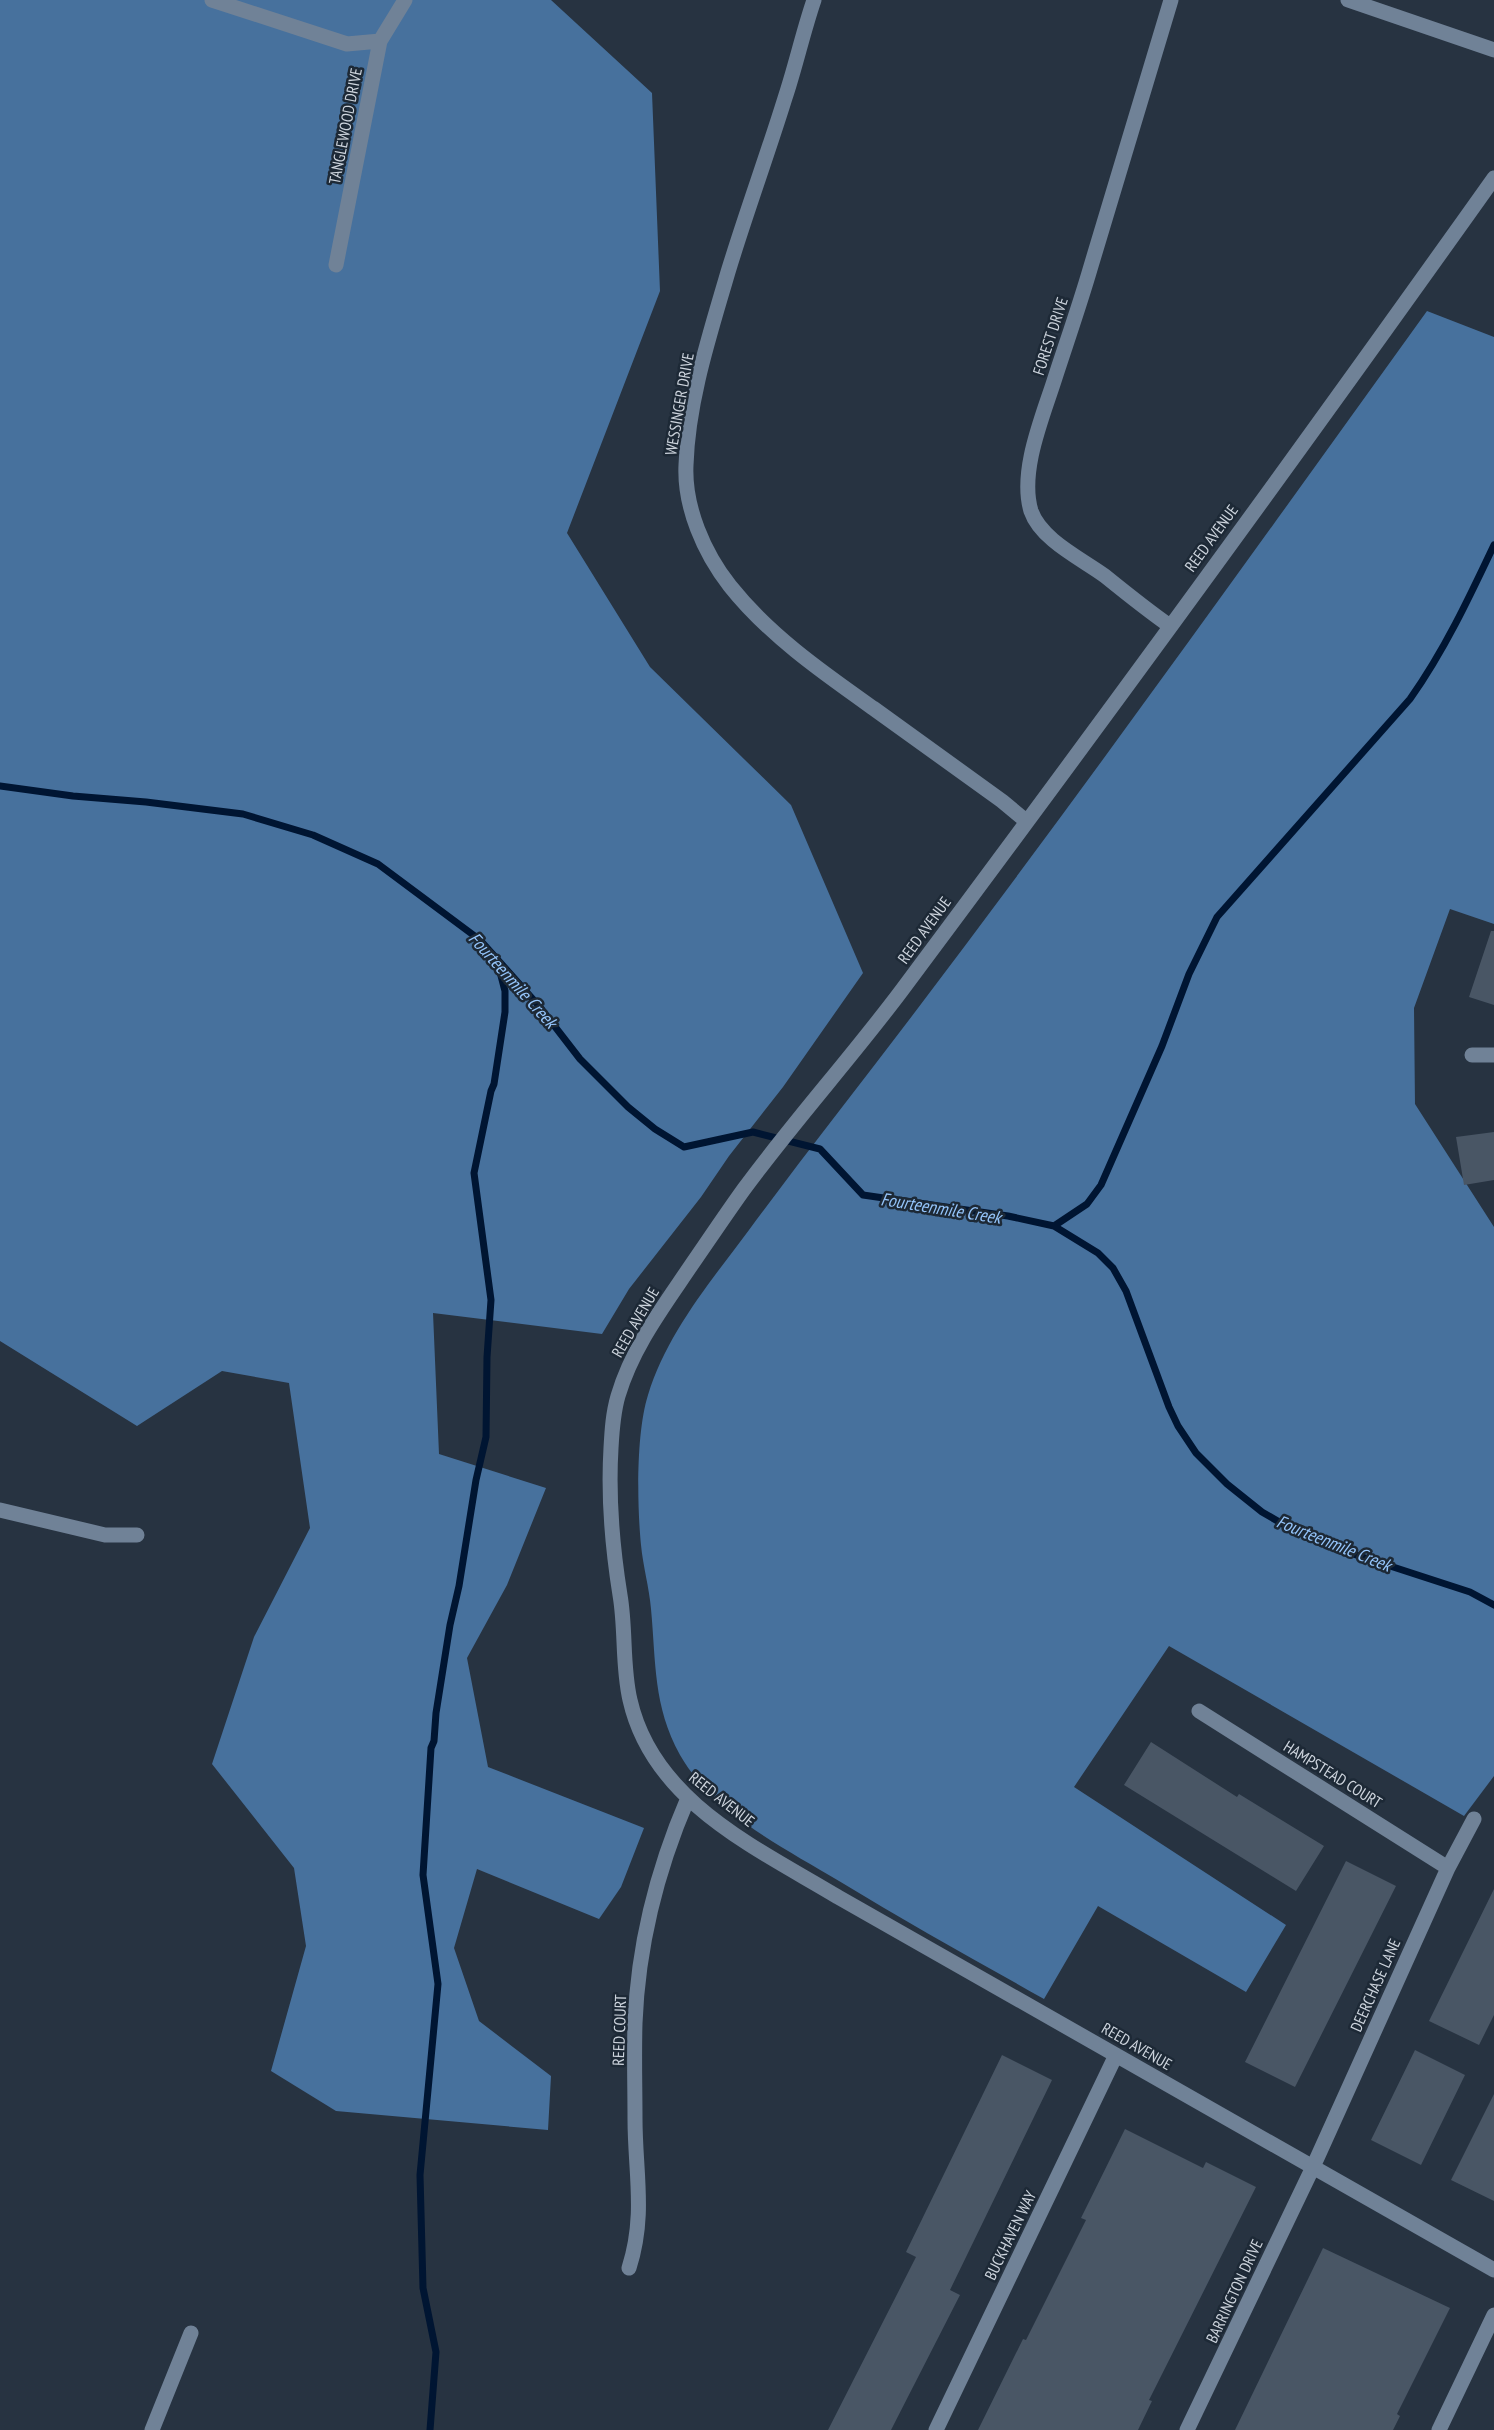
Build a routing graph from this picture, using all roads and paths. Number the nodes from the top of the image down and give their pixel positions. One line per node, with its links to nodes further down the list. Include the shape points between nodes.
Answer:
1 (212, 0): 6 (street, via 347,44)
2 (405, 0): 6 (street, TANGLEWOOD DRIVE)
3 (814, 0): 11 (street, WESSINGER DRIVE, via 716,314 691,421 686,466 695,522 711,557 754,613 838,684)
4 (1170, 0): 10 (street, FOREST DRIVE, via 1036,437 1028,494 1032,513 1042,529 1066,551)
5 (1348, 0): 7 (street)
6 (380, 41): 9 (street, TANGLEWOOD DRIVE)
7 (1494, 50)
8 (1494, 178): 10 (street, REED AVENUE)
9 (336, 265)
10 (1170, 626): 11 (street, REED AVENUE)
11 (1026, 821): 17 (street, REED AVENUE, via 900,993 746,1187 650,1329 627,1371 614,1413 609,1516 622,1605 628,1695 651,1754)
12 (1472, 1054): 13 (street)
13 (1494, 1055)
14 (0, 1510): 15 (street, via 105,1535)
15 (137, 1535)
16 (1199, 1711): 19 (street, HAMPSTEAD COURT)
17 (688, 1798): 20 (street, REED AVENUE, via 739,1837 838,1897); 22 (street, REED COURT, via 673,1834 646,1927 635,2022 635,2138 640,2196 635,2250)
18 (1474, 1819): 19 (street, DEERCHASE LANE)
19 (1448, 1868): 21 (street, DEERCHASE LANE)
20 (1116, 2055): 21 (street, REED AVENUE); 27 (street, BUCKHAVEN WAY)
21 (1312, 2167): 23 (street, REED AVENUE); 28 (street, BARRINGTON DRIVE)
22 (629, 2268)
23 (1494, 2270)
24 (1494, 2315): 29 (street)
25 (191, 2333): 26 (street)
26 (152, 2430)
27 (936, 2430)
28 (1187, 2430)
29 (1439, 2430)

